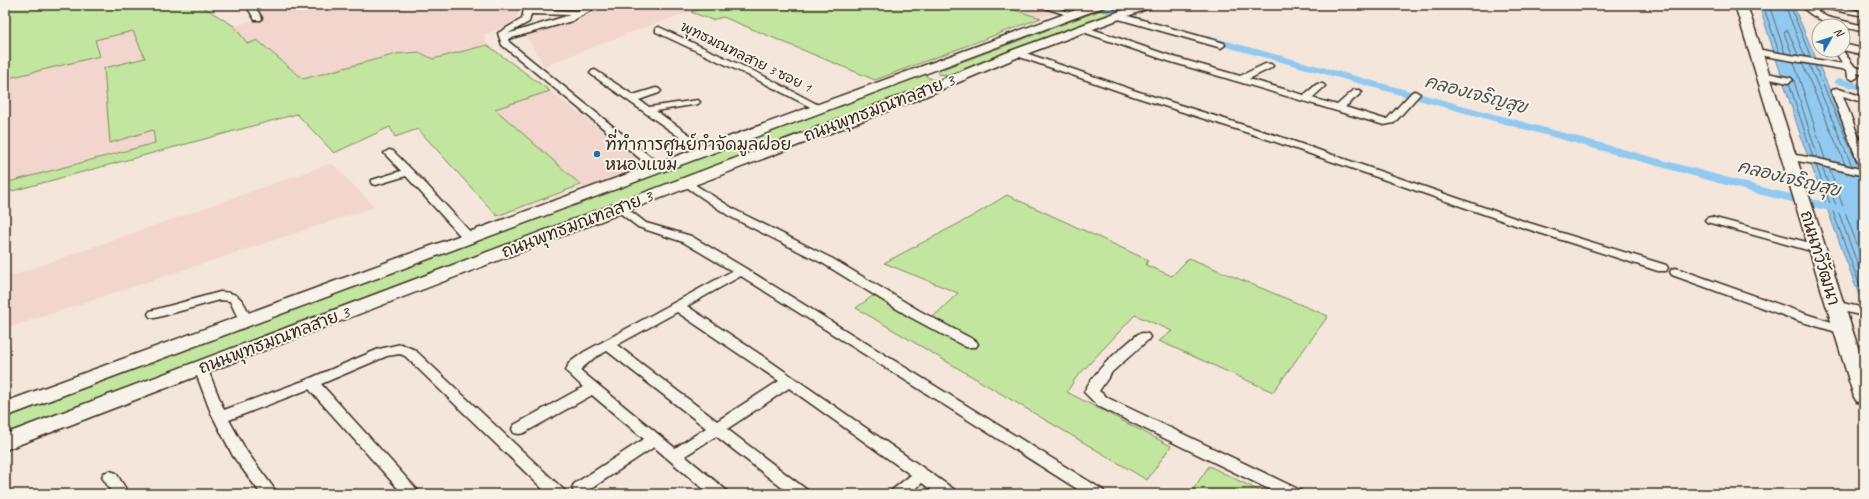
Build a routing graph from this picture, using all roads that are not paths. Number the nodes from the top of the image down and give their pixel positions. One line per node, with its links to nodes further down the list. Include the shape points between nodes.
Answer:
1 (250, 5): 15 (street)
2 (596, 5): 11 (street)
3 (1040, 5): 13 (street)
4 (1148, 5): 14 (main road, ถนนพุทธมณฑลสาย 3)
5 (1741, 5): 22 (main road, ถนนทวีวัฒนา)
6 (1805, 5): 17 (street, via 1808,10 1821,17)
7 (1818, 5): 8 (street)
8 (1829, 5): 12 (street)
9 (1096, 7): 13 (main road, ถนนพุทธมณฑลสาย 3)
10 (526, 8): 11 (street); 19 (street, via 526,20 502,33)
11 (579, 14): 19 (street, via 554,24)
12 (1864, 14)
13 (1073, 15): 27 (main road, ถนนพุทธมณฑลสาย 3)
14 (1121, 15): 16 (main road, ถนนพุทธมณฑลสาย 3); 20 (street)
15 (258, 18)
16 (1083, 29): 24 (main road, ถนนพุทธมณฑลสาย 3); 34 (street, via 1124,44)
17 (1864, 29)
18 (659, 30): 44 (street, พุทธมณฑลสาย 3 ซอย 1)
19 (503, 38): 51 (street)
20 (1221, 45)
21 (1851, 49): 23 (street)
22 (1756, 52): 28 (street); 31 (main road, ถนนทวีวัฒนา)
23 (1864, 52)
24 (1017, 53): 33 (main road, ถนนพุทธมณฑลสาย 3); 60 (street, via 1522,224)
25 (1844, 58): 28 (street)
26 (1268, 66): 34 (street)
27 (933, 67): 33 (main road, via 929,71 935,76); 44 (main road, ถนนพุทธมณฑลสาย 3)
28 (1851, 68): 29 (street); 32 (street)
29 (1864, 72)
30 (596, 73): 41 (street)
31 (1763, 75): 35 (street); 49 (main road, ถนนทวีวัฒนา)
32 (1853, 78)
33 (956, 79): 55 (main road, ถนนพุทธมณฑลสาย 3)
34 (1242, 79): 40 (street)
35 (1788, 80)
36 (1320, 86): 40 (street)
37 (656, 91): 41 (street)
38 (1357, 92): 45 (street)
39 (1413, 96): 45 (street, via 1388,122)
40 (1306, 98): 45 (street)
41 (630, 100): 46 (street)
42 (1864, 100): 50 (street, via 1836,92)
43 (695, 102): 46 (street)
44 (821, 109): 47 (main road, ถนนพุทธมณฑลสาย 3)
45 (1338, 109)
46 (647, 110): 47 (street)
47 (706, 151): 51 (main road, ถนนพุทธมณฑลสาย 3)
48 (389, 153): 52 (street)
49 (1790, 157): 53 (street); 59 (main road, ถนนทวีวัฒนา)
50 (1864, 165)
51 (659, 169): 58 (main road, ถนนพุทธมณฑลสาย 3)
52 (408, 172): 54 (street); 58 (street)
53 (1864, 173)
54 (376, 182)
55 (686, 182): 56 (main road, ถนนพุทธมณฑลสาย 3); 70 (street, via 715,204 873,287 915,314)
56 (620, 208): 61 (street, via 641,225 687,239); 72 (main road, ถนนพุทธมณฑลสาย 3)
57 (1711, 220): 59 (street)
58 (470, 239): 68 (main road, ถนนพุทธมณฑลสาย 3)
59 (1818, 250): 66 (main road, ถนนทวีวัฒนา)
60 (1662, 268)
61 (741, 271): 63 (street); 95 (street)
62 (1676, 272): 66 (street, via 1804,318)
63 (678, 306): 71 (street); 73 (street)
64 (1864, 312): 66 (street)
65 (155, 314): 68 (street, via 220,296 230,296 235,299)
66 (1838, 316): 67 (street); 76 (main road, ถนนทวีวัฒนา)
67 (1864, 319)
68 (246, 322): 77 (main road, ถนนพุทธมณฑลสาย 3)
69 (1142, 338): 96 (street, via 1107,368 1091,392 1103,402)
70 (971, 344)
71 (608, 345): 75 (street, via 574,366 573,372); 79 (street)
72 (201, 368): 78 (street); 82 (main road, ถนนพุทธมณฑลสาย 3)
73 (789, 381): 79 (street); 84 (street)
74 (312, 383): 78 (street); 89 (street); 90 (street, via 384,352 401,350 410,353)
75 (593, 388): 80 (street); 81 (street)
76 (1864, 396)
77 (5, 410)
78 (221, 417): 88 (street, via 242,456)
79 (714, 428): 83 (street); 92 (street)
80 (519, 429)
81 (653, 440): 83 (street); 86 (street)
82 (5, 442)
83 (674, 456): 91 (street)
84 (922, 475): 93 (street); 94 (street)
85 (110, 477): 87 (street)
86 (580, 488)
87 (121, 494)
88 (270, 494)
89 (413, 494)
90 (558, 494)
91 (720, 494)
92 (801, 494)
93 (898, 494)
94 (949, 494)
95 (1097, 494)
96 (1294, 494)

